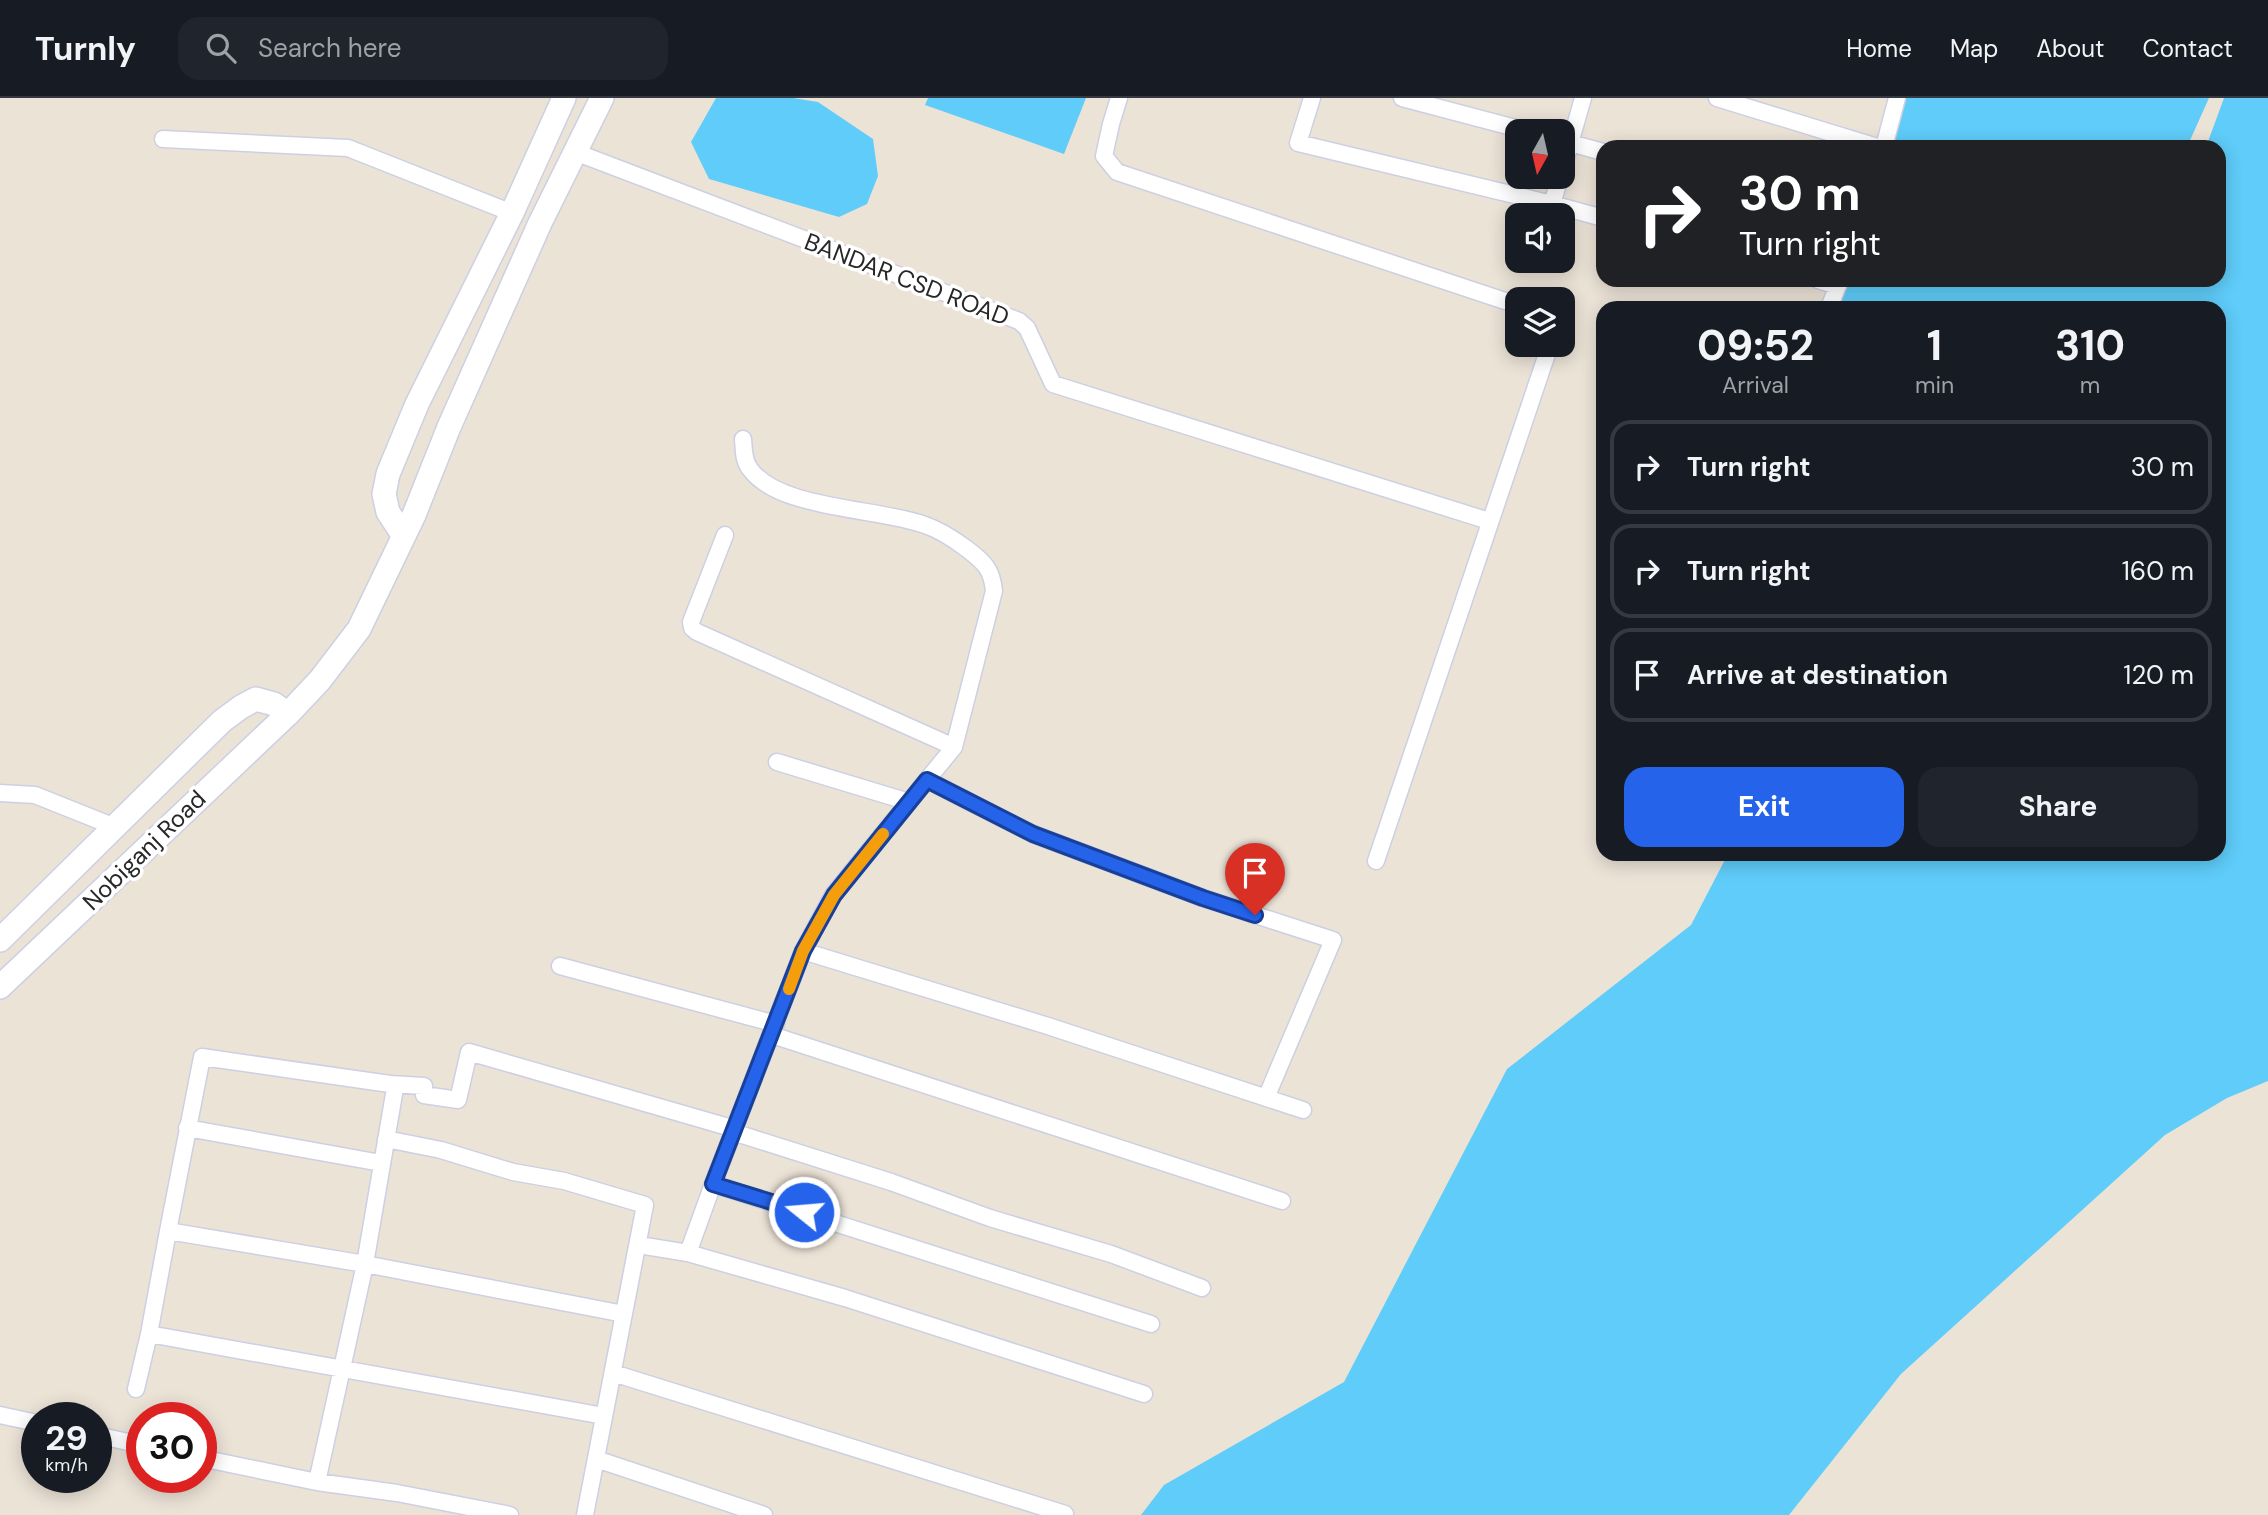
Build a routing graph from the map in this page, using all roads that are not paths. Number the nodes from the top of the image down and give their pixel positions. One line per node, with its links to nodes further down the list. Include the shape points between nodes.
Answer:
1 (564, 98): 19 (main road)
2 (602, 98): 16 (main road, Nobiganj Road)
3 (1119, 98): 21 (street, via 1104,156 1117,172)
4 (1312, 98): 17 (street, via 1298,143)
5 (1402, 98): 10 (street)
6 (1583, 98): 9 (street)
7 (1717, 98): 12 (street)
8 (1897, 98): 13 (street)
9 (1575, 119)
10 (1505, 125)
11 (163, 139): 19 (street, via 348,148)
12 (1854, 140)
13 (1886, 140)
14 (1575, 144): 15 (street)
15 (1596, 150)
16 (575, 152): 23 (main road, Nobiganj Road); 26 (street, BANDAR CSD ROAD, via 1019,321 1027,328 1053,384)
17 (1548, 203)
18 (1575, 210): 20 (street)
19 (512, 213): 22 (main road)
20 (1596, 216)
21 (1505, 301)
22 (462, 318): 23 (main road); 28 (main road, via 417,404 388,474 384,494 388,512)
23 (492, 332): 28 (main road, Nobiganj Road)
24 (1546, 357): 26 (street)
25 (743, 439): 30 (street, via 749,468 770,485 798,498 925,525 957,541 993,576 992,607)
26 (1489, 521): 36 (street)
27 (725, 534): 30 (street, via 692,628)
28 (403, 535): 29 (main road, Nobiganj Road, via 359,629)
29 (288, 714): 35 (main road, Nobiganj Road, via 256,699 241,707); 40 (main road, Nobiganj Road)
30 (954, 747): 32 (street)
31 (777, 762): 34 (street)
32 (927, 780): 34 (street); 43 (street, via 1033,834 1203,898 1333,940)
33 (0, 793): 35 (street, via 35,795)
34 (909, 802): 38 (street, via 834,895)
35 (115, 827): 37 (main road, Nobiganj Road)
36 (1376, 861)
37 (0, 940)
38 (803, 951): 41 (street); 43 (street)
39 (560, 965): 41 (street)
40 (0, 987)
41 (774, 1030): 46 (street); 50 (street)
42 (390, 1084): 45 (street, via 205,1056 200,1061); 46 (street, via 424,1086 424,1095 458,1100 469,1052); 47 (street, via 395,1088)
43 (1266, 1098): 44 (street)
44 (1303, 1110)
45 (187, 1128): 48 (street); 51 (street)
46 (734, 1131): 49 (street); 55 (street)
47 (386, 1139): 48 (street); 52 (street, via 645,1205)
48 (382, 1164): 54 (street)
49 (713, 1184): 53 (street); 57 (street)
50 (1282, 1201)
51 (168, 1231): 54 (street); 58 (street)
52 (639, 1245): 53 (street); 56 (street)
53 (688, 1253): 62 (street)
54 (365, 1264): 56 (street); 59 (street)
55 (1202, 1288)
56 (624, 1314): 60 (street)
57 (1151, 1324)
58 (149, 1334): 59 (street); 61 (street)
59 (342, 1368): 64 (street); 68 (street)
60 (613, 1373): 64 (street); 69 (street)
61 (136, 1389)
62 (1144, 1394)
63 (0, 1415): 65 (street)
64 (604, 1416): 66 (street)
65 (21, 1420)
66 (596, 1459): 71 (street); 72 (street)
67 (217, 1461): 68 (street)
68 (317, 1482): 70 (street)
69 (1066, 1514)
70 (510, 1515)
71 (585, 1515)
72 (764, 1515)

